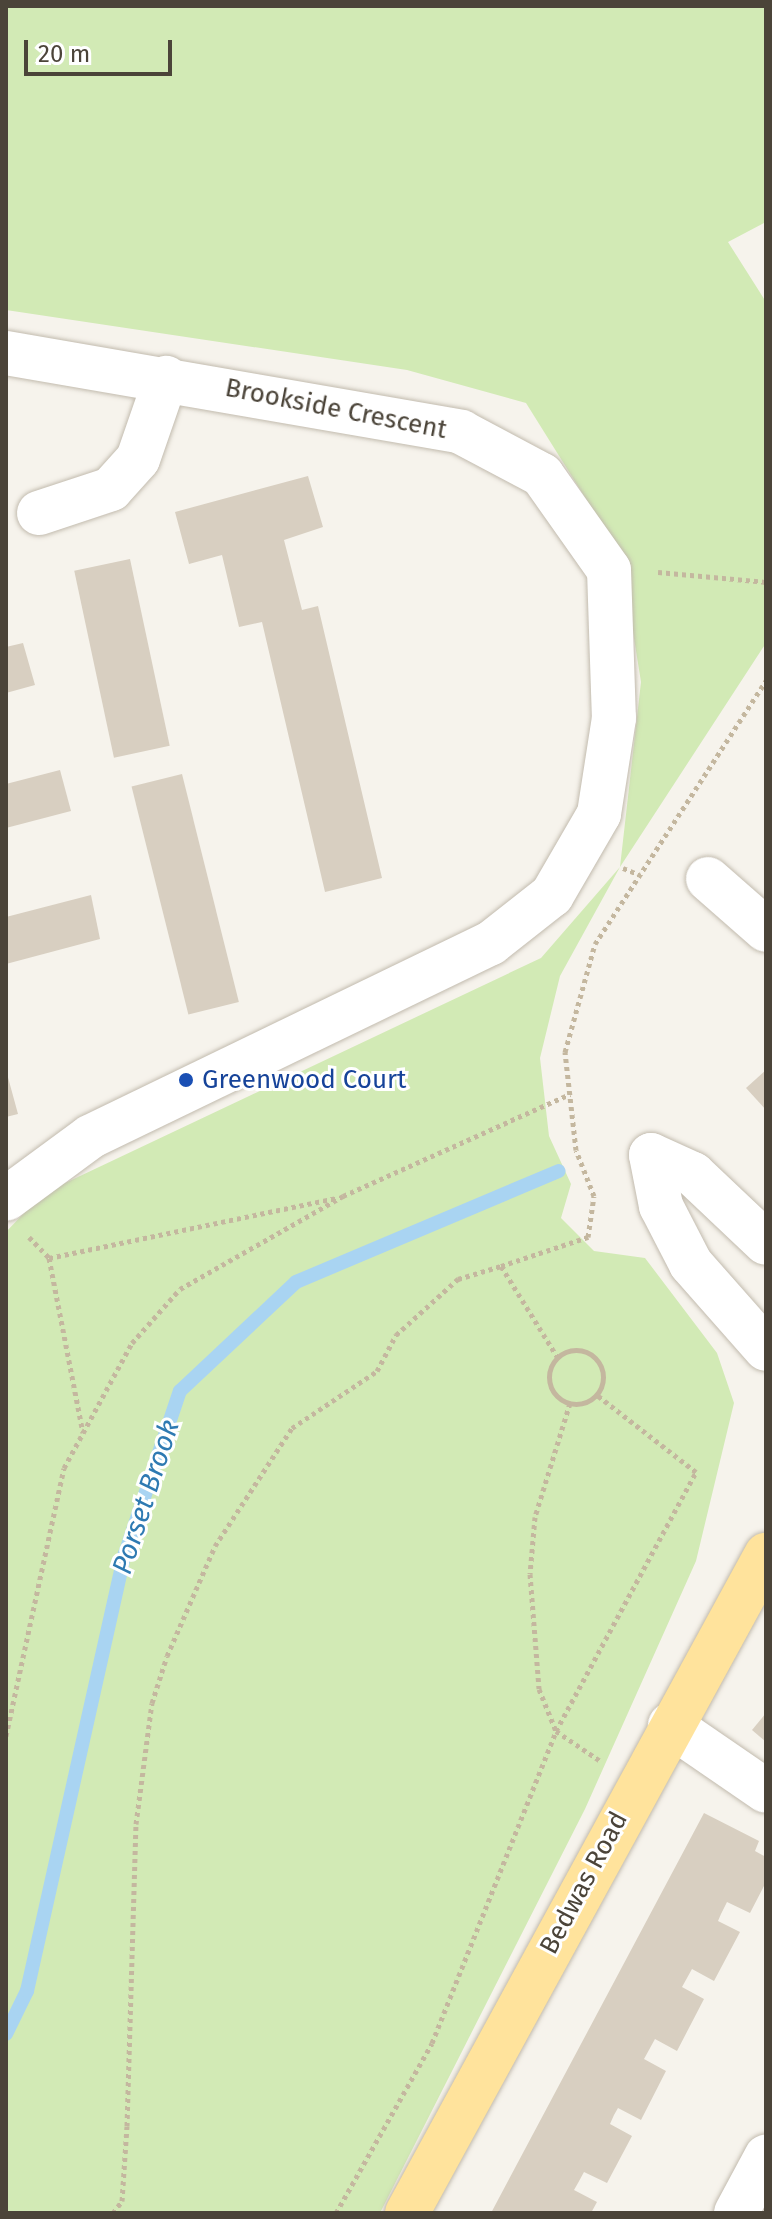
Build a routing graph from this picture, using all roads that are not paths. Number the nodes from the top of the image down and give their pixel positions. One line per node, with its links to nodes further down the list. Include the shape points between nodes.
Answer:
1 (6, 353): 2 (street, Brookside Crescent)
2 (166, 378): 3 (street, via 138,459 111,489); 6 (street, Brookside Crescent, via 461,432 542,475 609,570 614,718 599,814 552,895 491,943 90,1137)
3 (39, 513)
4 (708, 879): 5 (street)
5 (766, 930)
6 (11, 1212)
7 (766, 1243): 8 (street, via 693,1174 651,1155 661,1206 691,1264)
8 (766, 1349)
9 (766, 1555): 10 (main road, Bedwas Road)
10 (670, 1725): 11 (street); 13 (main road, Bedwas Road)
11 (766, 1791)
12 (766, 2157): 14 (street)
13 (407, 2213)
14 (736, 2213)

